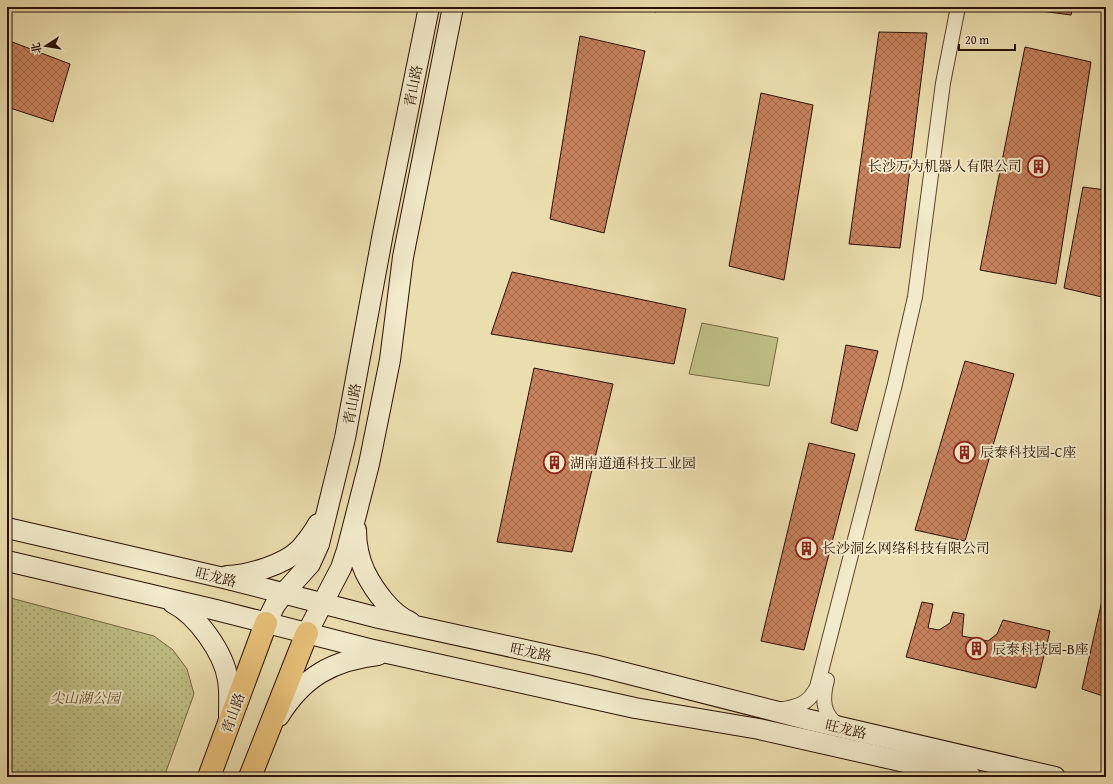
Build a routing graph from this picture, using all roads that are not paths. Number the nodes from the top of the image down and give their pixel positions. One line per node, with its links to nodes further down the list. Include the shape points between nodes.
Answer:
1 (428, 7): 5 (main road, 青山路)
2 (453, 7): 6 (main road, 青山路, via 403,257 390,360 370,464)
3 (958, 7): 17 (street, via 943,84 915,297 817,688 808,702 790,708)
4 (965, 7): 19 (street, via 950,84 922,298 824,690 823,699 827,712 836,724)
5 (333, 491): 9 (main road, via 320,521 299,550 267,568 235,575); 10 (main road, 青山路, via 319,544 310,564)
6 (355, 518): 12 (main road, 青山路, via 341,568); 14 (main road, via 358,552 365,572 376,590 392,609 407,620)
7 (7, 528): 9 (main road, 旺龙路)
8 (7, 561): 11 (main road, 旺龙路)
9 (215, 576): 10 (main road, 旺龙路)
10 (283, 594): 12 (main road, 旺龙路); 13 (main road, 青山路)
11 (159, 596): 13 (main road, 旺龙路); 18 (main road, via 180,607 194,619 222,658 230,699)
12 (323, 604): 14 (main road, 旺龙路); 15 (main road, 青山路)
13 (266, 623): 15 (main road, 旺龙路); 18 (main road, 青山路)
14 (431, 630): 17 (main road, 旺龙路, via 594,665)
15 (307, 633): 16 (main road, 旺龙路); 20 (main road, 青山路)
16 (408, 657): 20 (main road, via 380,654 358,657 317,674 283,709); 23 (main road, 旺龙路, via 635,708 759,730)
17 (769, 710): 19 (main road, 旺龙路)
18 (228, 726): 21 (main road, 青山路)
19 (844, 729): 24 (main road, 旺龙路)
20 (266, 737): 22 (main road, 青山路)
21 (209, 777)
22 (250, 777)
23 (971, 777)
24 (1055, 777)

